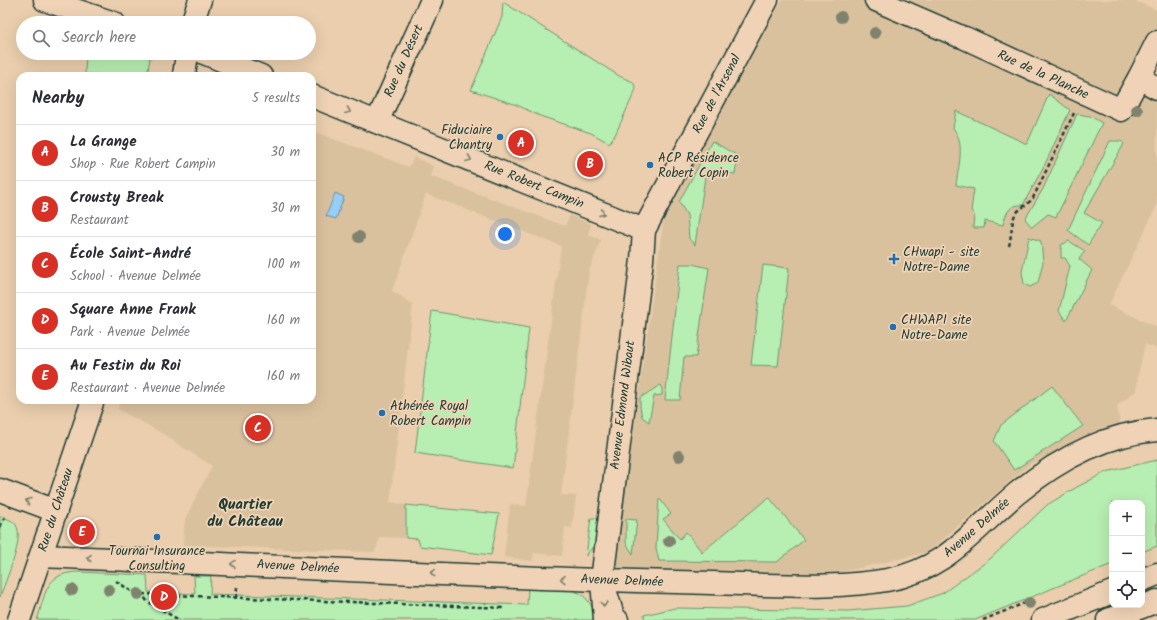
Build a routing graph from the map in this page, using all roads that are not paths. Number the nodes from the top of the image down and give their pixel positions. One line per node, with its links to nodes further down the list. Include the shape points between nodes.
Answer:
1 (44, 0): 6 (street)
2 (200, 0): 7 (street)
3 (432, 0): 15 (street, Rue du Désert)
4 (767, 0): 16 (street, Rue de l'Arsenal)
5 (876, 0): 13 (street, Rue de la Planche, via 1121,110)
6 (93, 16)
7 (194, 16)
8 (1157, 42): 13 (street)
9 (186, 60): 11 (street)
10 (221, 60): 12 (street)
11 (185, 72)
12 (251, 72)
13 (1148, 83)
14 (316, 98): 15 (street, Rue Robert Campin, one-way to 15)
15 (377, 122): 16 (street, Rue Robert Campin, one-way to 16)
16 (644, 230): 24 (street, Avenue Edmond Wibaut)
17 (92, 404): 20 (street, Rue du Château)
18 (1157, 430): 24 (street, Avenue Delmée, via 1117,436 1061,462 1018,492 966,542 943,559 904,576 884,581 814,586)
19 (0, 490): 20 (street, one-way to 19)
20 (56, 511): 21 (street, Rue du Château)
21 (41, 556): 24 (street, Avenue Delmée, one-way to 21); 27 (street, Rue du Château)
22 (1157, 574): 23 (street)
23 (1145, 579)
24 (602, 580): 28 (street, Avenue Edmond Wibaut, one-way to 28); 29 (street, Avenue Edmond Wibaut, via 613,616)
25 (1109, 593): 30 (street)
26 (1157, 601): 31 (street)
27 (19, 620)
28 (605, 620)
29 (617, 620)
30 (1043, 620)
31 (1108, 620)

